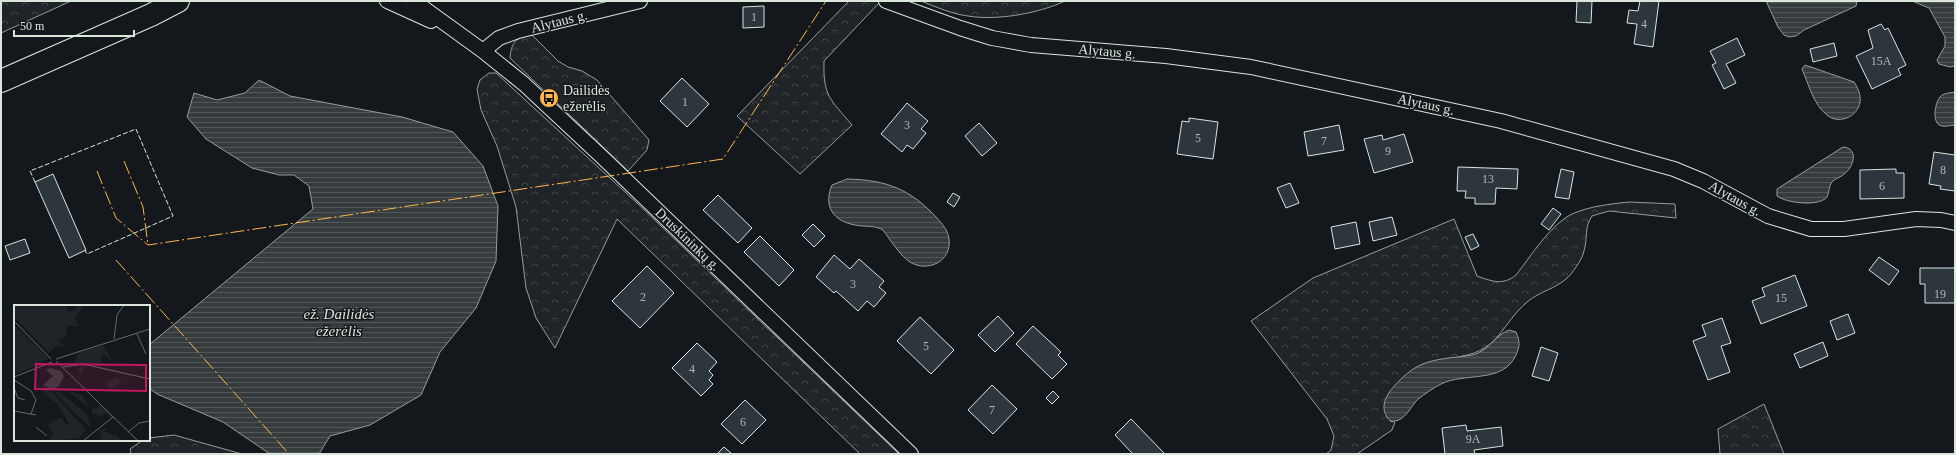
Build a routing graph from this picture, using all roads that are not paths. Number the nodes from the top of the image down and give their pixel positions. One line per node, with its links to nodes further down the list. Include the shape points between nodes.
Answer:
1 (178, 1): 7 (main road)
2 (193, 1): 7 (main road)
3 (387, 1): 8 (street)
4 (414, 1): 8 (street)
5 (640, 1): 9 (street, Alytaus g., via 499,38)
6 (886, 1): 11 (street, Alytaus g., via 992,38 1031,45 1166,56 1252,67 1501,121 1674,169 1703,181 1768,216 1811,230 1844,229 1916,219)
7 (151, 15): 10 (main road)
8 (457, 33): 9 (street, Druskininkų g.)
9 (482, 51): 12 (street, Druskininkų g., via 524,84 601,156)
10 (1, 81)
11 (1955, 223)
12 (911, 454)

